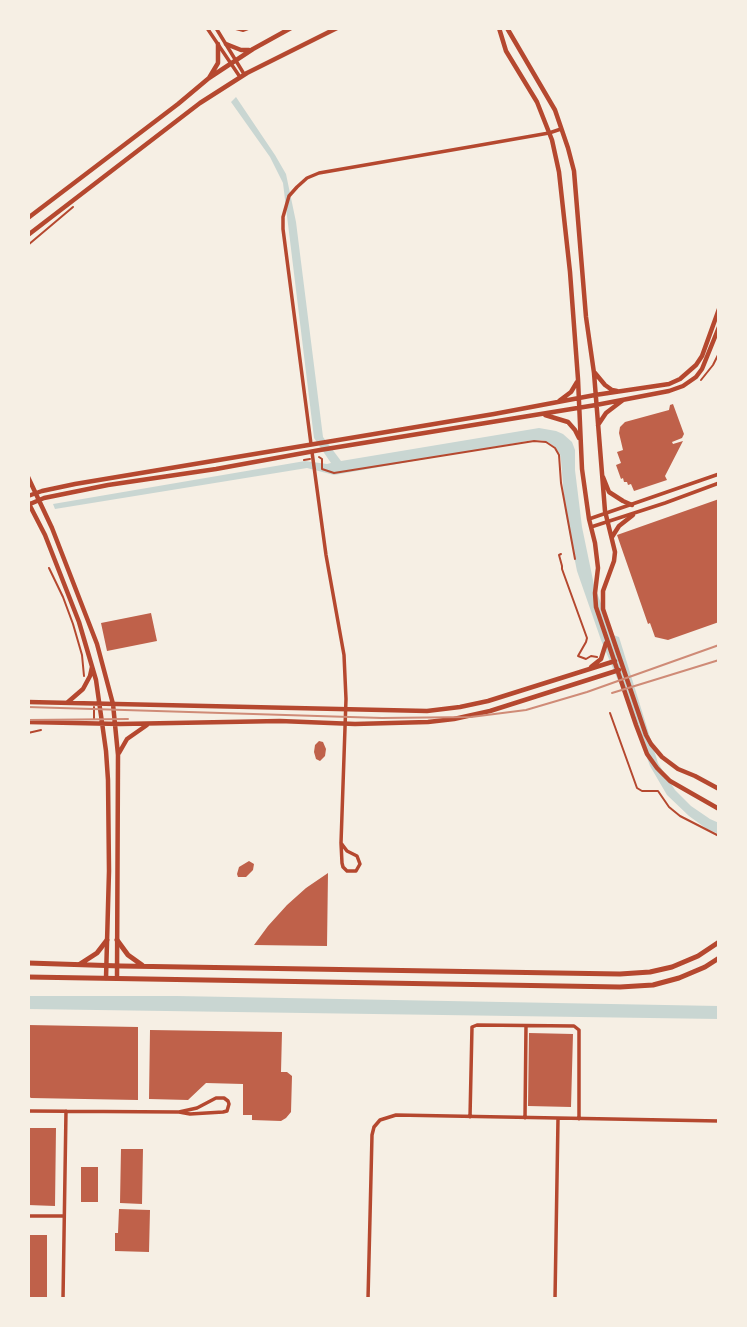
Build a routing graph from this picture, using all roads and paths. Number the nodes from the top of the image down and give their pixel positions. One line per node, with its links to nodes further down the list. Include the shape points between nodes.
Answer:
1 (207, 28): 9 (street)
2 (216, 28): 10 (street)
3 (232, 28): 4 (path)
4 (251, 28)
5 (291, 28): 11 (street)
6 (337, 28): 13 (street)
7 (499, 28): 16 (street, via 506,51 532,93)
8 (508, 28): 15 (street, via 555,110)
9 (218, 44): 12 (street); 14 (street, via 218,62)
10 (226, 44): 11 (street); 12 (street)
11 (253, 49): 12 (street)
12 (234, 63): 13 (street); 14 (street)
13 (242, 76): 19 (street)
14 (209, 78): 17 (street)
15 (561, 129): 16 (street); 24 (street, via 574,171)
16 (549, 133): 25 (street, via 562,192); 37 (street, via 318,173 289,196 283,229)
17 (28, 218)
18 (52, 226): 20 (path)
19 (28, 235)
20 (28, 245)
21 (719, 309): 27 (street, via 702,356 690,372 669,384)
22 (719, 327): 30 (street, via 696,377 669,391)
23 (719, 353): 26 (path)
24 (594, 373): 27 (street, via 612,390); 28 (street)
25 (578, 379): 29 (street); 31 (street, via 571,392)
26 (701, 380)
27 (621, 392): 28 (street)
28 (595, 395): 29 (street); 32 (street)
29 (578, 398): 31 (street); 33 (street)
30 (624, 399): 32 (street); 35 (street)
31 (555, 402): 37 (street)
32 (596, 405): 33 (street); 35 (street)
33 (579, 407): 34 (street); 36 (street)
34 (537, 415): 36 (street, via 568,422); 38 (street)
35 (598, 425): 40 (street)
36 (581, 443): 50 (street)
37 (311, 444): 38 (street); 44 (street)
38 (312, 452): 46 (street); 70 (street, via 344,655)
39 (320, 457): 54 (path, via 322,469 334,472 546,442 559,455)
40 (601, 473): 47 (street, via 609,492); 48 (street)
41 (719, 474): 47 (street)
42 (28, 477): 44 (street)
43 (719, 483): 49 (street)
44 (35, 493): 45 (street); 46 (street)
45 (29, 500): 46 (street); 62 (street)
46 (39, 500): 69 (street, via 97,644)
47 (632, 505): 48 (street)
48 (605, 513): 50 (street); 51 (street)
49 (633, 515): 51 (street); 53 (street)
50 (589, 519): 52 (street)
51 (608, 523): 52 (street); 53 (street)
52 (592, 527): 59 (street, via 596,607)
53 (611, 538): 61 (street, via 614,561 603,591 603,609)
54 (573, 549): 55 (path); 57 (path)
55 (566, 550)
56 (561, 554): 60 (path, via 587,638 578,656)
57 (575, 559)
58 (49, 568): 65 (path, via 73,624)
59 (606, 639): 61 (street); 64 (street, via 601,659)
60 (596, 657)
61 (617, 660): 63 (street); 64 (street)
62 (92, 665): 67 (street, via 83,689); 68 (street)
63 (620, 670): 76 (street, via 454,719); 80 (street, via 656,750 669,764); 81 (street, via 644,748 657,768 670,781)
64 (585, 671): 70 (street, via 460,707)
65 (84, 679)
66 (28, 702): 67 (street)
67 (68, 703): 68 (street)
68 (99, 704): 69 (street); 73 (street)
69 (113, 704): 70 (street); 74 (street)
70 (346, 710): 76 (street)
71 (610, 713): 82 (path, via 637,788 658,791 680,816)
72 (28, 722): 73 (street)
73 (102, 723): 74 (street); 84 (street, via 108,780)
74 (116, 723): 75 (street); 79 (street)
75 (150, 723): 76 (street); 79 (street, via 127,738)
76 (346, 724): 83 (street)
77 (41, 730): 78 (path)
78 (28, 733)
79 (118, 755): 85 (street)
80 (719, 789)
81 (719, 809)
82 (719, 836)
83 (341, 844): 83 (street, via 357,856 356,871 343,867)
84 (107, 940): 89 (main road); 90 (street)
85 (117, 940): 91 (street); 92 (main road)
86 (719, 942): 92 (main road, via 672,967 620,974)
87 (719, 958): 95 (main road, via 679,978 620,987)
88 (28, 963): 89 (main road)
89 (78, 965): 90 (main road)
90 (106, 966): 91 (main road); 94 (street)
91 (117, 966): 92 (main road); 95 (street)
92 (145, 967)
93 (28, 977): 94 (main road)
94 (106, 978): 95 (main road)
95 (117, 978)
96 (526, 1026): 100 (street, via 472,1027); 101 (street); 103 (street, via 574,1026 579,1030)
97 (28, 1110): 98 (street)
98 (66, 1111): 99 (street); 106 (street)
99 (179, 1112): 99 (street, via 216,1097 229,1104 223,1112)
100 (470, 1117): 101 (street); 108 (street, via 396,1115 374,1127)
101 (525, 1118): 102 (street)
102 (558, 1119): 103 (street); 109 (street)
103 (579, 1119): 104 (street)
104 (719, 1121)
105 (28, 1216): 106 (street)
106 (64, 1216): 107 (street)
107 (63, 1299)
108 (368, 1299)
109 (555, 1299)

